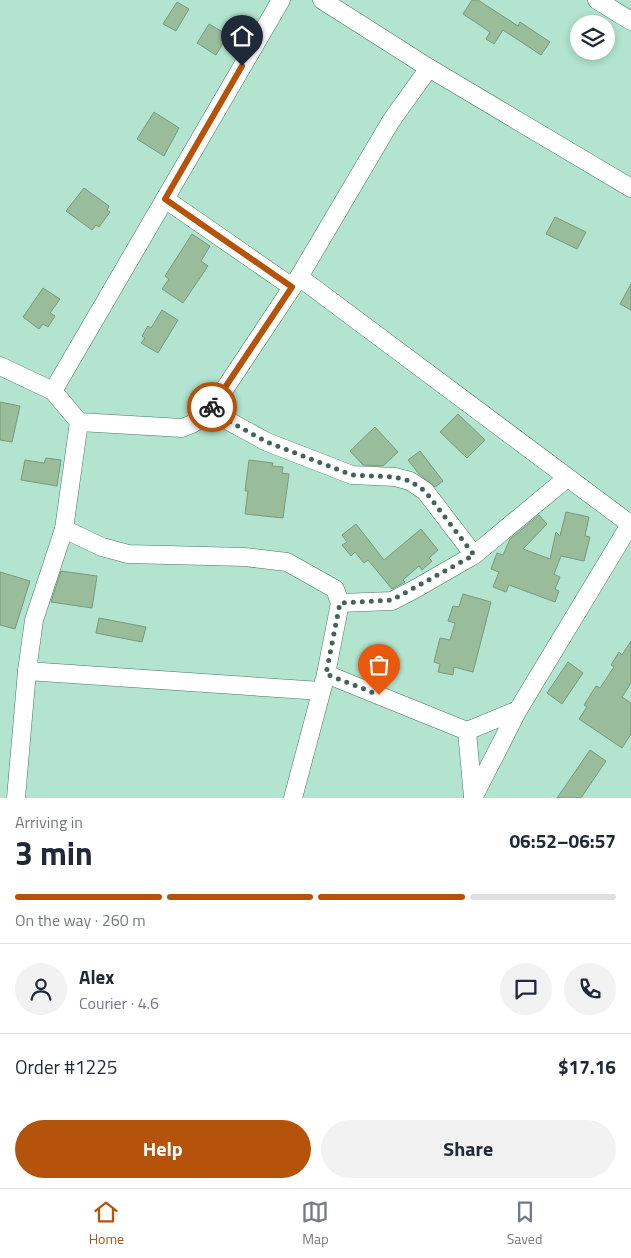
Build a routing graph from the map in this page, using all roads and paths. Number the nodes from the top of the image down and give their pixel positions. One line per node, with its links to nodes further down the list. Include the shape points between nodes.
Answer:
1 (281, 0): 7 (street)
2 (322, 0): 5 (street)
3 (597, 0): 4 (street)
4 (631, 21)
5 (429, 68): 6 (street); 8 (street, via 391,121)
6 (631, 188)
7 (165, 199): 8 (street); 10 (street)
8 (296, 282): 11 (street); 13 (street)
9 (0, 366): 10 (street)
10 (53, 391): 12 (street)
11 (210, 411): 12 (street, via 182,428); 16 (street, via 267,442 352,475 410,481 425,491)
12 (79, 422): 15 (street)
13 (567, 478): 14 (street); 16 (street)
14 (631, 523): 21 (street)
15 (64, 529): 17 (street, via 102,547 128,554 245,557 287,562 335,589); 18 (street, via 34,620)
16 (474, 555): 17 (street, via 392,600)
17 (340, 603): 19 (street)
18 (26, 671): 20 (street); 24 (street)
19 (326, 674): 20 (street); 22 (street)
20 (321, 691): 25 (street)
21 (518, 710): 22 (street); 23 (street)
22 (467, 730): 23 (street)
23 (473, 797)
24 (16, 798)
25 (293, 798)

